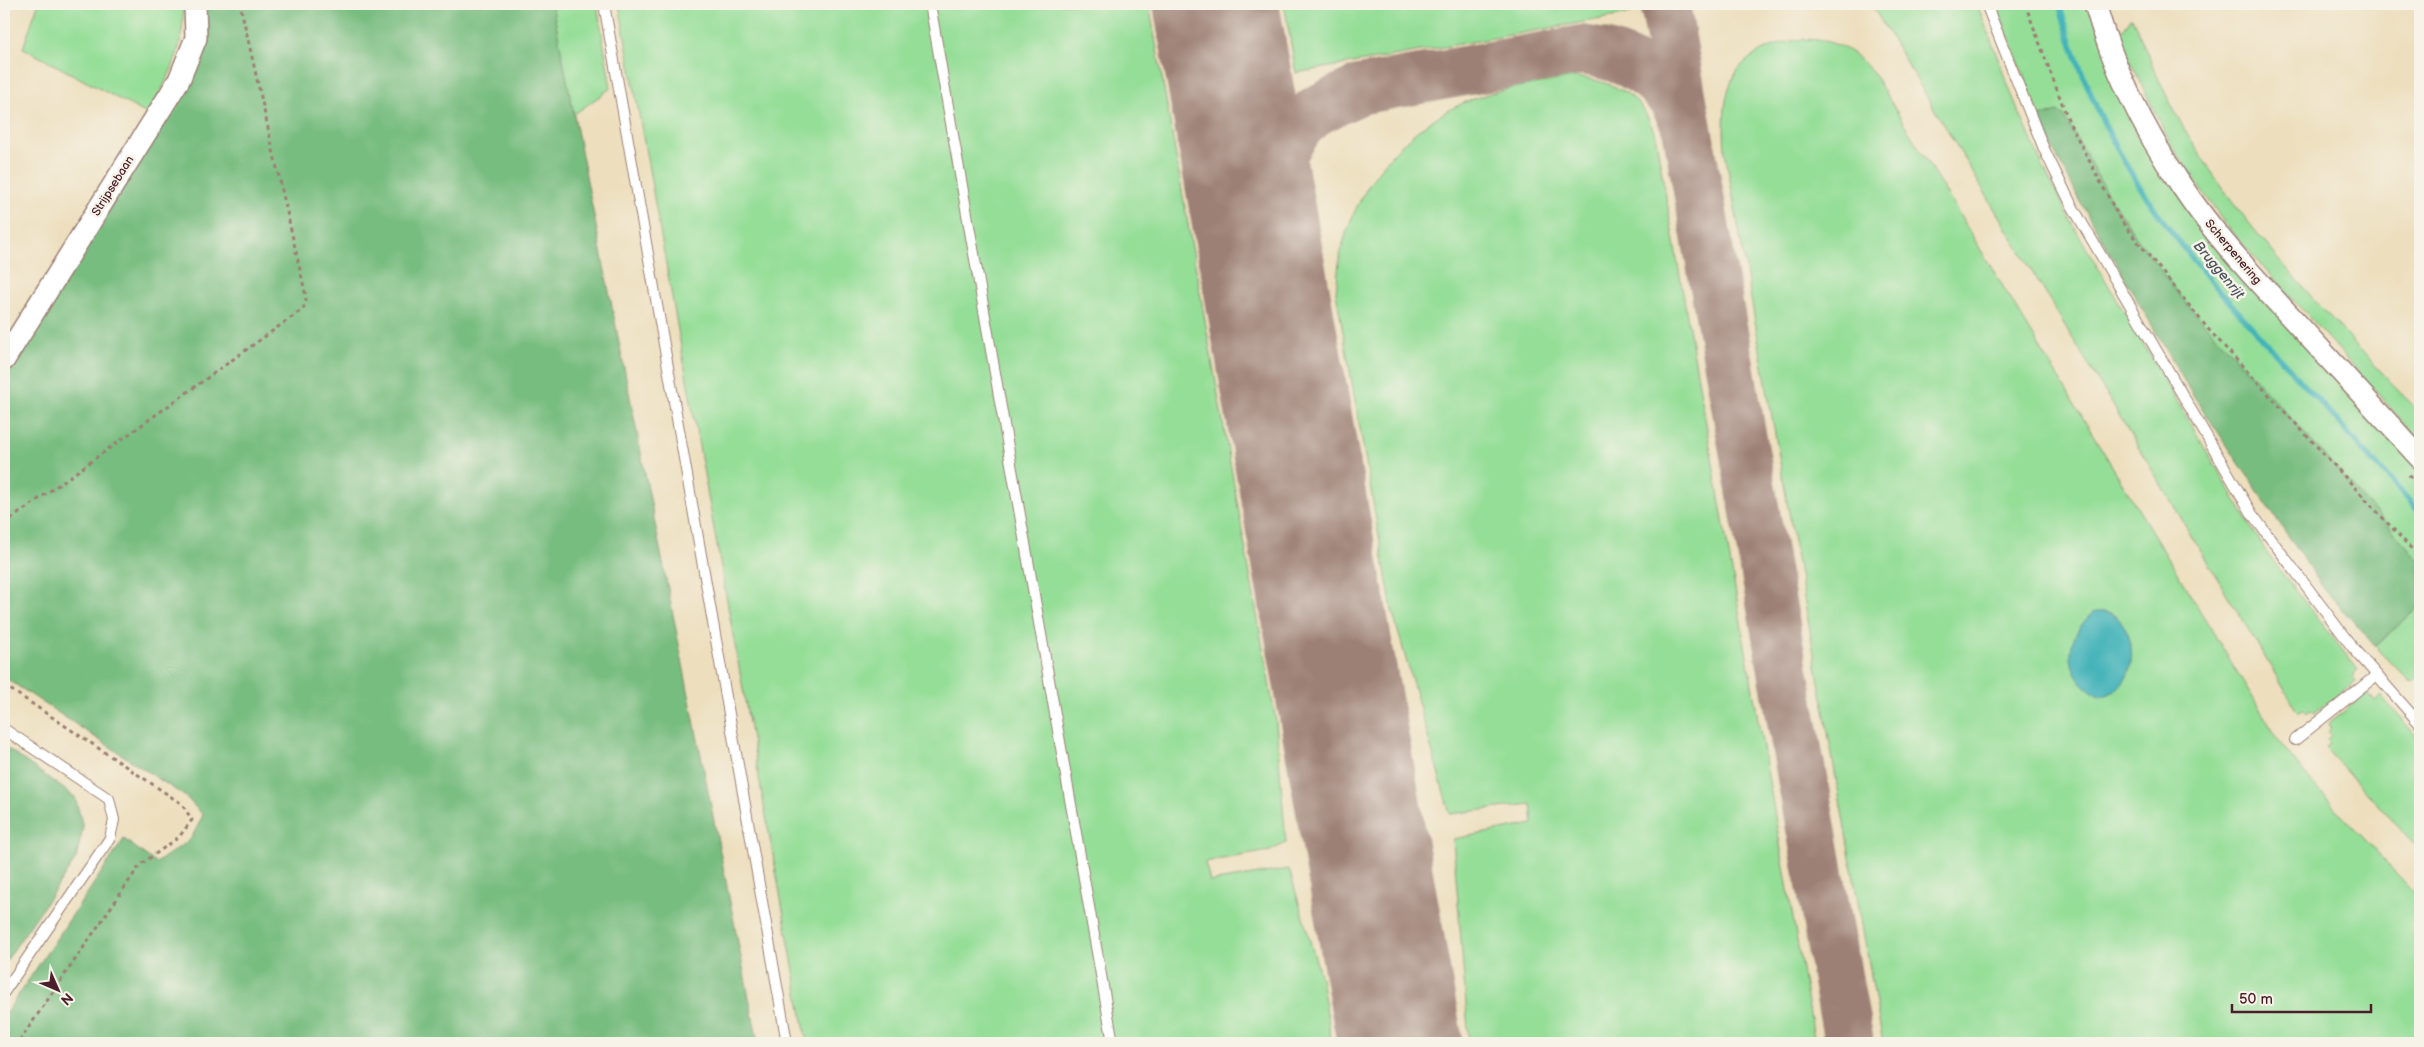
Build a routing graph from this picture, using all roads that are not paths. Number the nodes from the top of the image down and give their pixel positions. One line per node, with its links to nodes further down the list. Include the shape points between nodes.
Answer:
1 (195, 4): 6 (street, Strijpsebaan, via 196,38 179,80)
2 (604, 4): 13 (lane)
3 (930, 4): 14 (lane)
4 (1986, 4): 8 (lane, via 2044,149 2071,204 2252,514)
5 (2101, 6): 7 (street, Scherpenering, via 2118,68 2136,107 2185,192 2261,284)
6 (4, 360)
7 (2420, 458)
8 (2377, 675): 9 (lane); 11 (lane)
9 (2420, 724)
10 (4, 729): 12 (lane, via 109,799 114,820 110,838)
11 (2295, 740)
12 (4, 992)
13 (787, 1043)
14 (1113, 1043)

